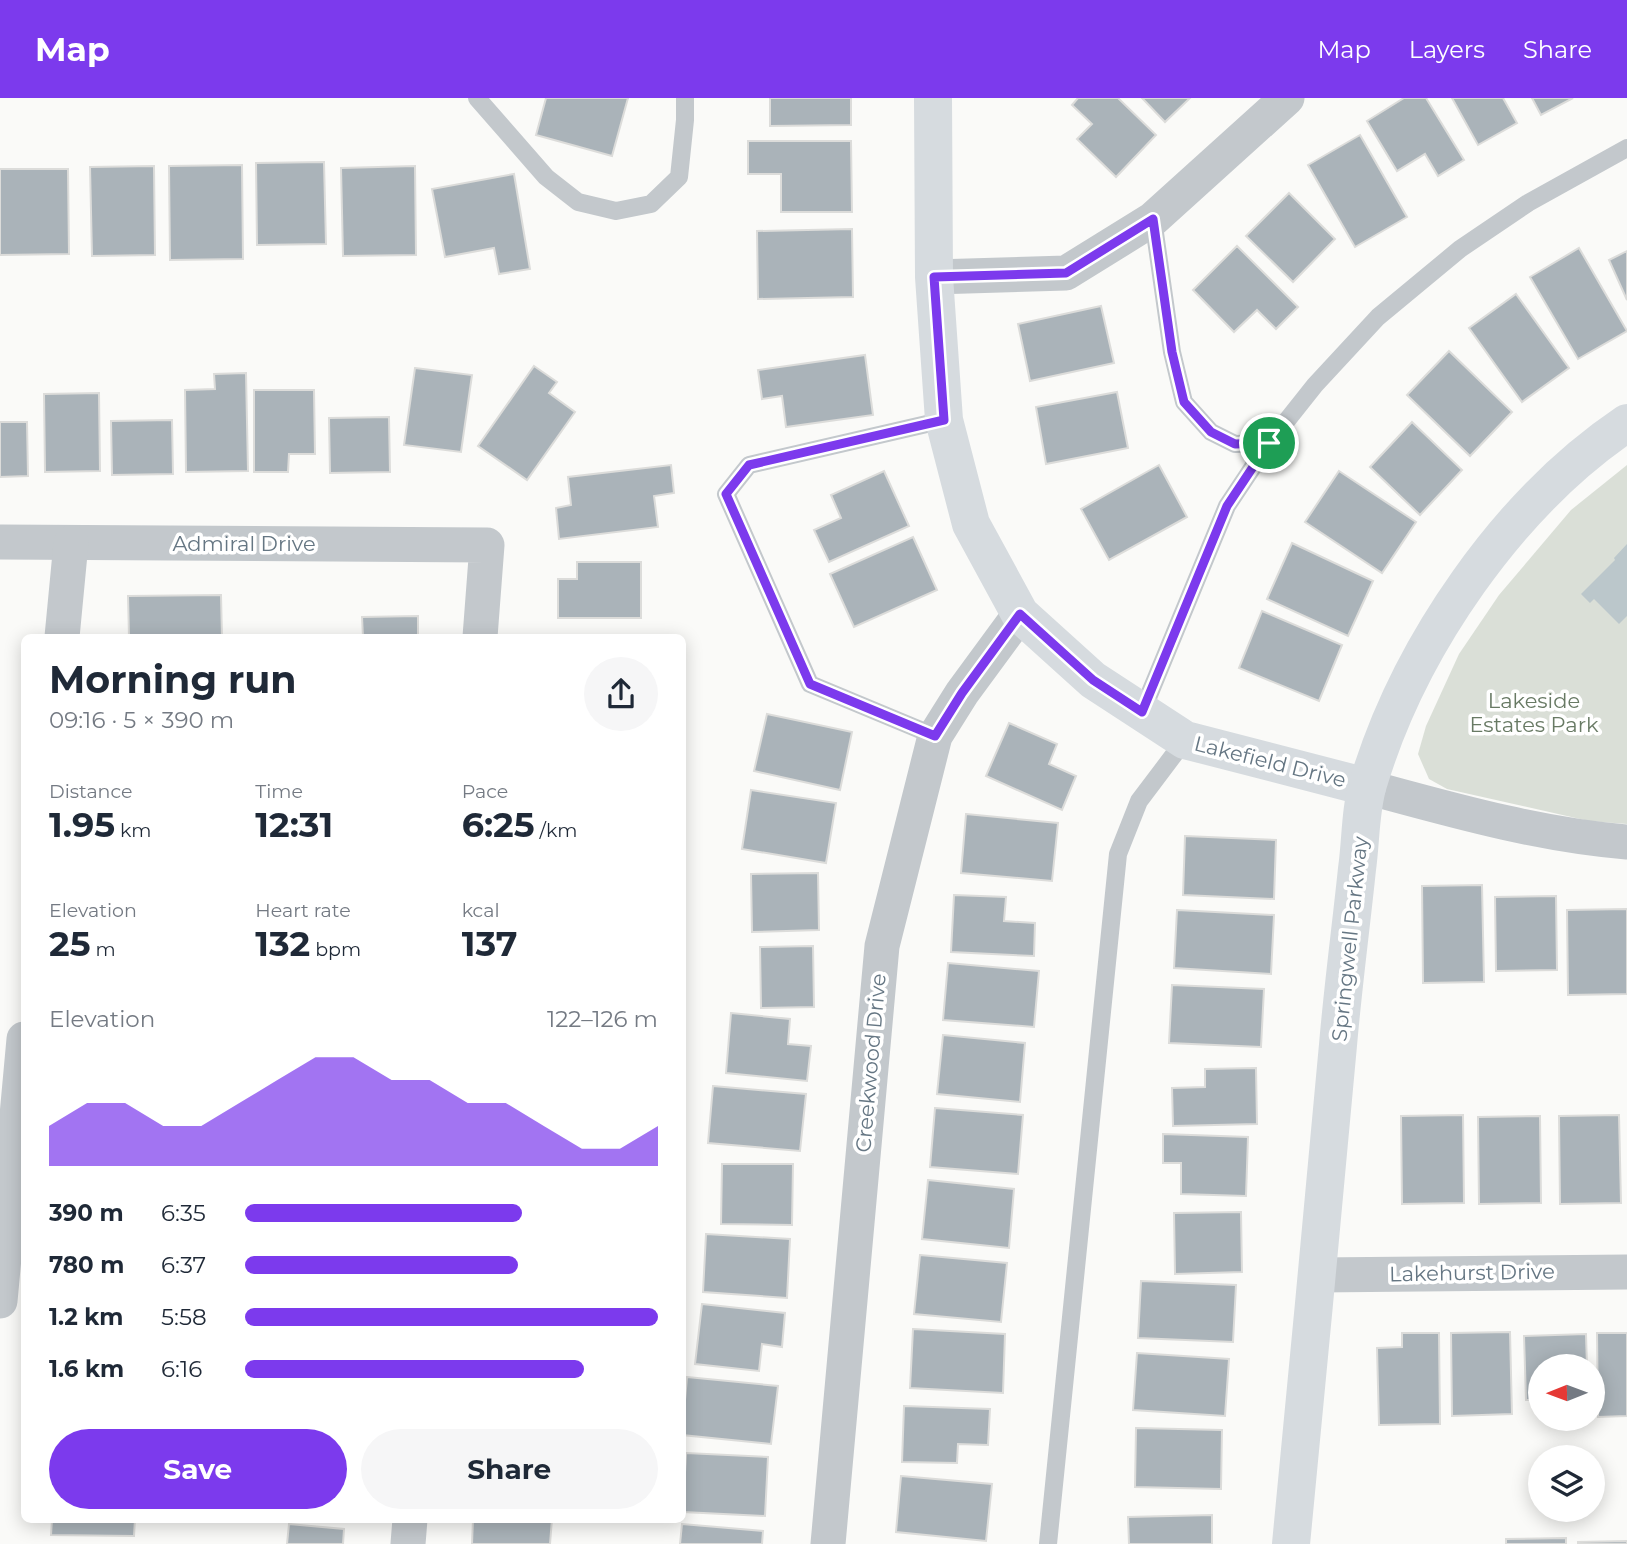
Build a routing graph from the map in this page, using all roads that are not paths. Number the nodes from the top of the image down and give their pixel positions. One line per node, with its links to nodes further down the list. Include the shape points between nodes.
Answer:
1 (477, 98): 2 (lane, via 546,177 578,202 616,211 651,204 679,177)
2 (685, 98)
3 (933, 98): 7 (street, Lakefield Drive)
4 (1287, 98): 6 (street)
5 (1627, 148): 10 (lane, via 1528,203 1460,249 1378,317)
6 (1153, 219): 7 (street, via 1066,273); 10 (lane, via 1184,402 1211,432 1235,444)
7 (934, 277): 8 (street, Lakefield Drive)
8 (944, 420): 13 (street, Lakefield Drive, via 971,524); 17 (lane, via 749,465 726,494 810,684)
9 (1627, 423): 19 (street, Springwell Parkway, via 1567,471 1505,534 1447,612 1413,671)
10 (1269, 443): 16 (lane, via 1227,506)
11 (0, 542): 12 (street, Admiral Drive)
12 (71, 543): 14 (street); 15 (street, Admiral Drive, via 487,545)
13 (1020, 614): 16 (street, Lakefield Drive, via 1093,680); 17 (street, Creekwood Drive)
14 (62, 634)
15 (480, 634)
16 (1142, 712): 18 (street, Lakefield Drive)
17 (935, 736): 27 (street, Creekwood Drive, via 882,946)
18 (1185, 740): 19 (street, Lakefield Drive); 28 (lane, via 1139,801 1118,854)
19 (1367, 787): 20 (street, Lakefield Drive, via 1479,817); 23 (street, Springwell Parkway)
20 (1627, 842)
21 (21, 1072): 24 (street)
22 (1627, 1272): 23 (street, Lakehurst Drive)
23 (1317, 1275): 29 (street, Springwell Parkway)
24 (0, 1301)
25 (410, 1523): 26 (street)
26 (408, 1544)
27 (828, 1544)
28 (1048, 1544)
29 (1291, 1544)

